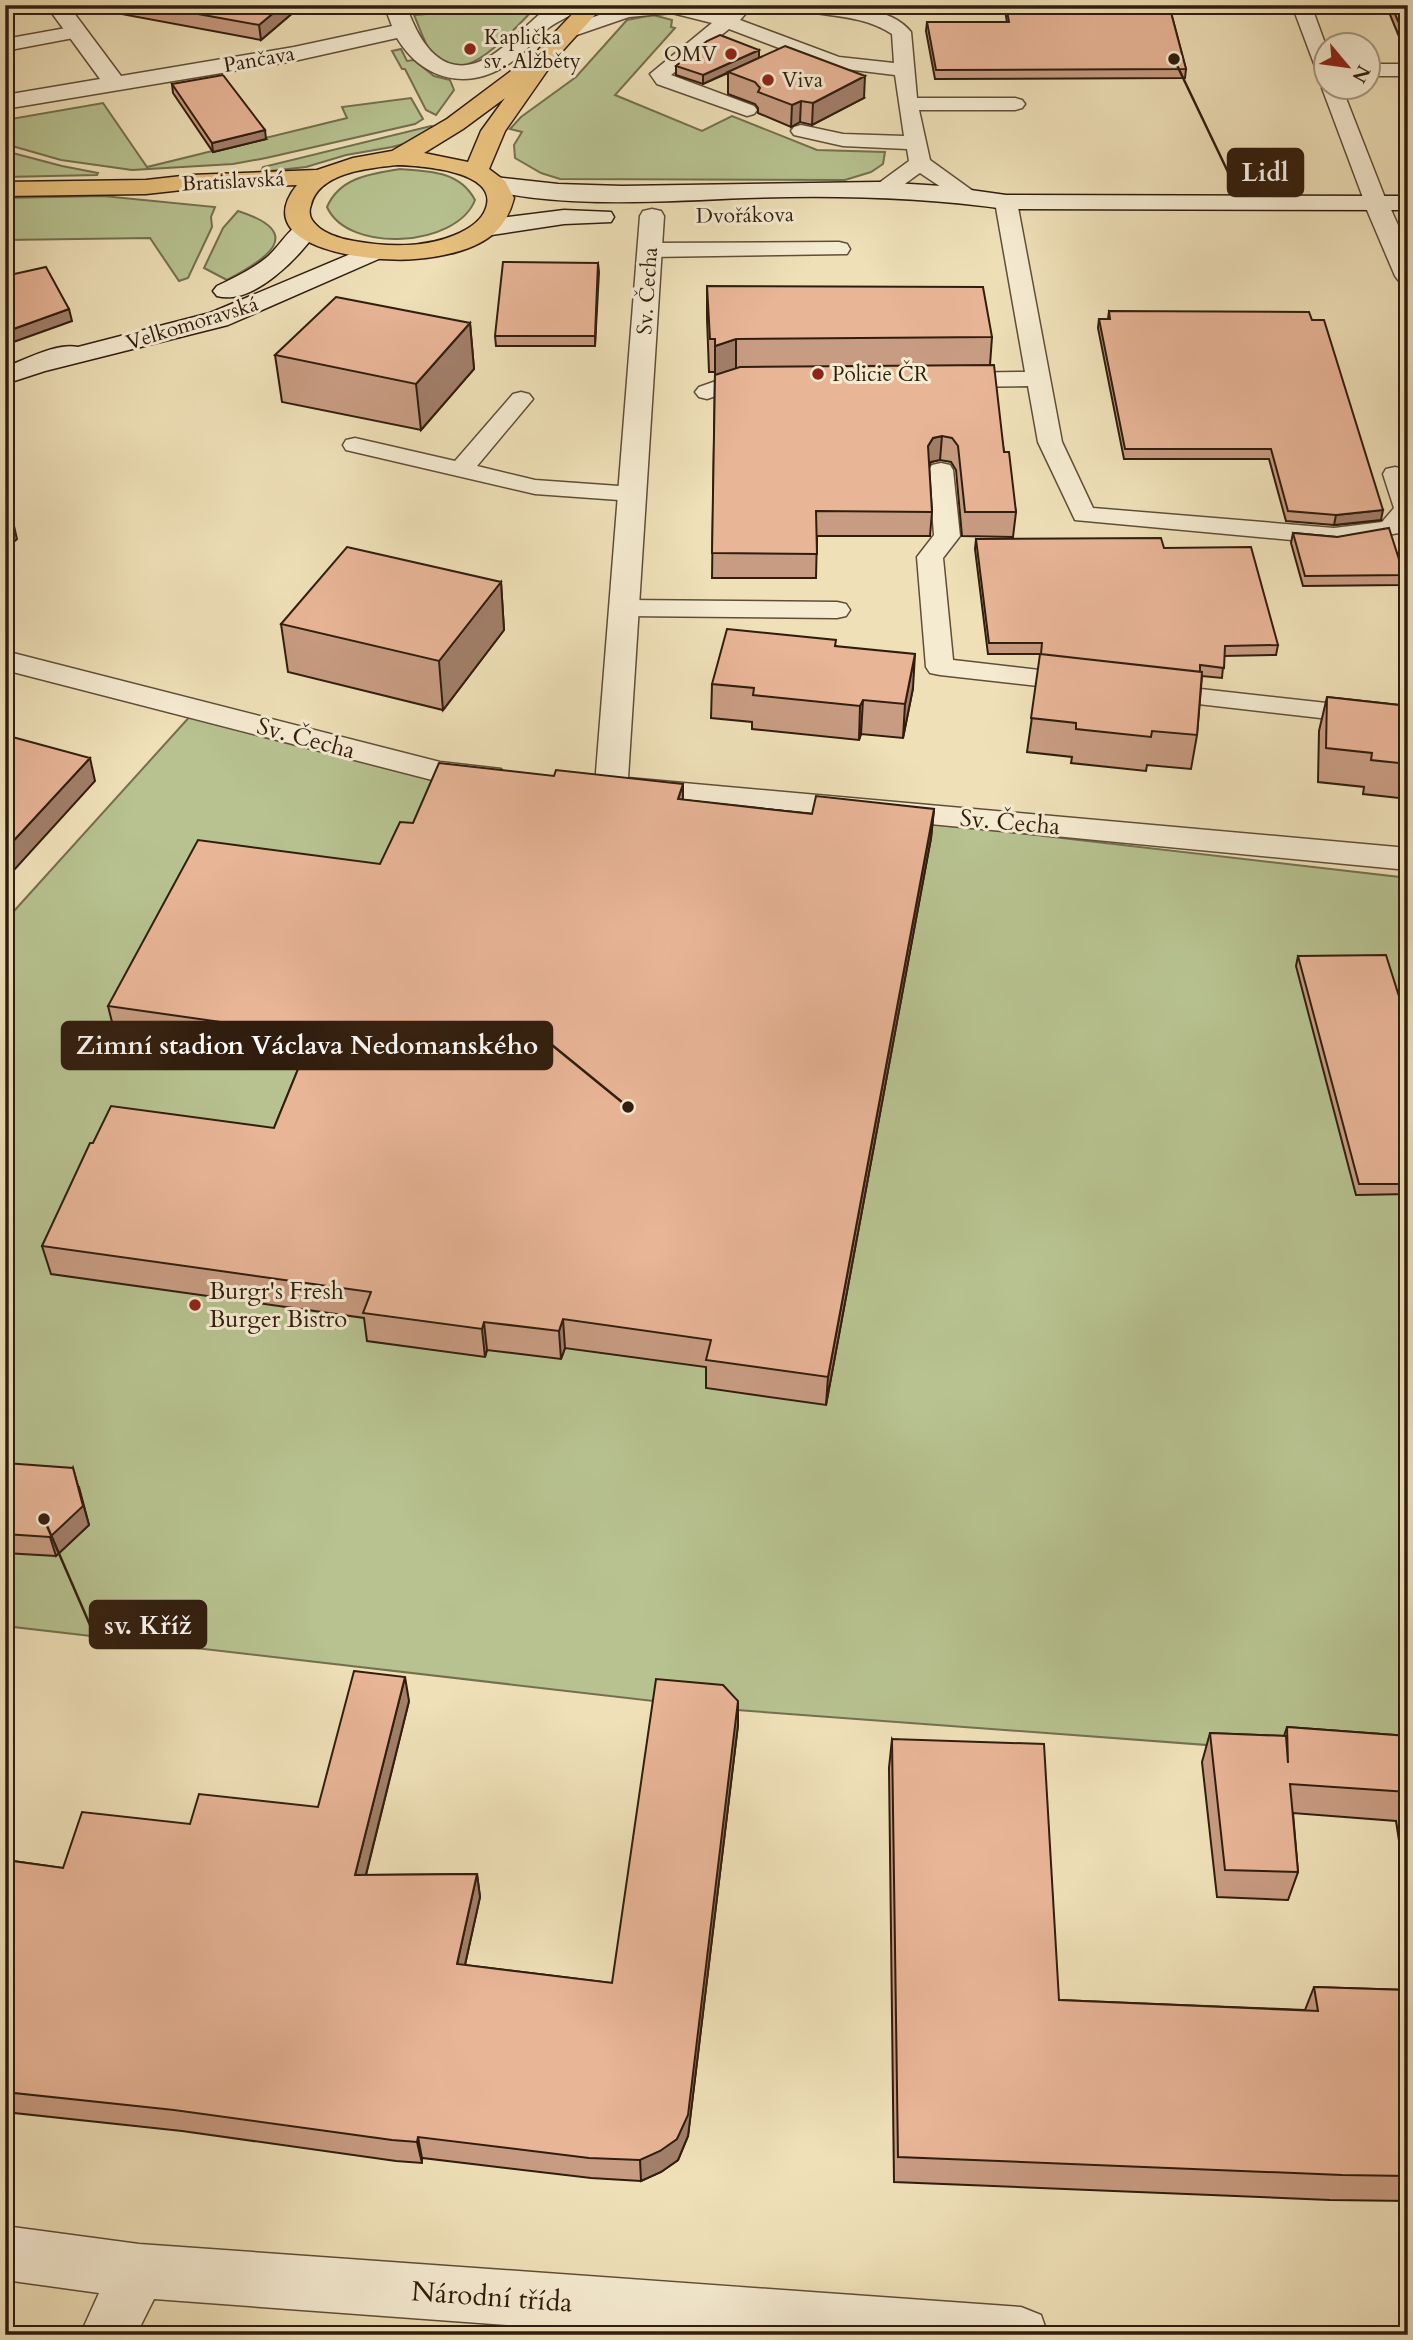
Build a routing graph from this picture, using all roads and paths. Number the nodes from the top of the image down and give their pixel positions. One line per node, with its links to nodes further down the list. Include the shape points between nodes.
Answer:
1 (57, 5): 11 (street)
2 (395, 5): 9 (street)
3 (570, 5): 9 (street, via 504,58 475,73 437,69 420,58)
4 (593, 5): 10 (main road, Velkomoravská)
5 (747, 5): 8 (lane)
6 (800, 5): 19 (lane, via 891,24 901,33)
7 (1301, 5): 12 (lane)
8 (726, 20): 10 (lane, via 688,9 656,7); 14 (lane); 22 (lane, via 660,74 664,80)
9 (403, 30): 21 (street, Pančava, via 294,54)
10 (568, 32): 15 (main road, Velkomoravská)
11 (77, 33): 13 (lane); 21 (street)
12 (1312, 34)
13 (5, 45)
14 (802, 49): 16 (lane); 19 (lane, via 836,62)
15 (548, 54): 30 (main road, Velkomoravská, via 455,124); 32 (main road, Velkomoravská, via 493,131)
16 (778, 61)
17 (1382, 70): 18 (lane)
18 (1408, 70)
19 (904, 71): 25 (lane)
20 (729, 83): 22 (lane)
21 (114, 84): 23 (street, Pančava)
22 (705, 94): 27 (lane)
23 (5, 102)
24 (1337, 102): 39 (lane)
25 (908, 104): 26 (lane); 29 (lane)
26 (1015, 104)
27 (747, 110)
28 (801, 131): 29 (lane)
29 (917, 153): 35 (lane); 36 (lane)
30 (398, 158): 31 (main road, Velkomoravská, via 346,166); 32 (main road, Velkomoravská, via 428,158)
31 (321, 177): 33 (main road, Bratislavská); 44 (main road, Velkomoravská, via 306,188)
32 (485, 178): 35 (street, Dvořákova, via 567,193); 45 (main road, Velkomoravská, via 501,198 498,213)
33 (146, 187): 34 (main road, Bratislavská); 38 (main road, Bratislavská)
34 (5, 189)
35 (879, 191): 36 (street, Dvořákova)
36 (966, 195): 37 (street, Dvořákova)
37 (1006, 202): 39 (street, Dvořákova); 41 (street, Dvořákova, via 964,211); 52 (lane)
38 (250, 203)
39 (1376, 203): 40 (street, Dvořákova); 49 (street)
40 (1408, 203)
41 (866, 213)
42 (741, 215): 43 (street, Dvořákova)
43 (652, 216): 45 (street, Dvořákova, via 564,217); 47 (street, Sv. Čecha)
44 (293, 217): 48 (main road, Velkomoravská, via 322,240); 50 (street, Velkomoravská, via 277,264 258,277)
45 (485, 228): 48 (main road, Velkomoravská, via 436,248)
46 (839, 249): 47 (lane)
47 (650, 250): 61 (street, Sv. Čecha)
48 (372, 253): 50 (street, Velkomoravská, via 219,319)
49 (1408, 275)
50 (46, 363): 51 (street, Velkomoravská)
51 (5, 376)
52 (1039, 379): 53 (lane); 60 (lane, via 1051,442 1084,514 1334,536 1390,528 1407,509)
53 (929, 380)
54 (778, 381): 55 (lane, via 736,381)
55 (707, 392)
56 (521, 399): 58 (lane)
57 (355, 445): 58 (lane)
58 (460, 470): 61 (lane, via 535,487)
59 (941, 470): 65 (lane, via 947,537 930,556 940,667)
60 (1395, 474)
61 (633, 494): 62 (street, Sv. Čecha)
62 (625, 608): 63 (lane); 69 (street, Sv. Čecha, via 598,784)
63 (837, 610)
64 (5, 660): 68 (street, Sv. Čecha, via 440,772)
65 (1105, 686)
66 (1133, 689): 67 (lane)
67 (1408, 720)
68 (519, 778)
69 (1408, 859)
70 (5, 2253): 71 (street, Národní třída)
71 (139, 2270): 72 (street); 73 (street, Národní třída)
72 (107, 2335)
73 (1021, 2335)

